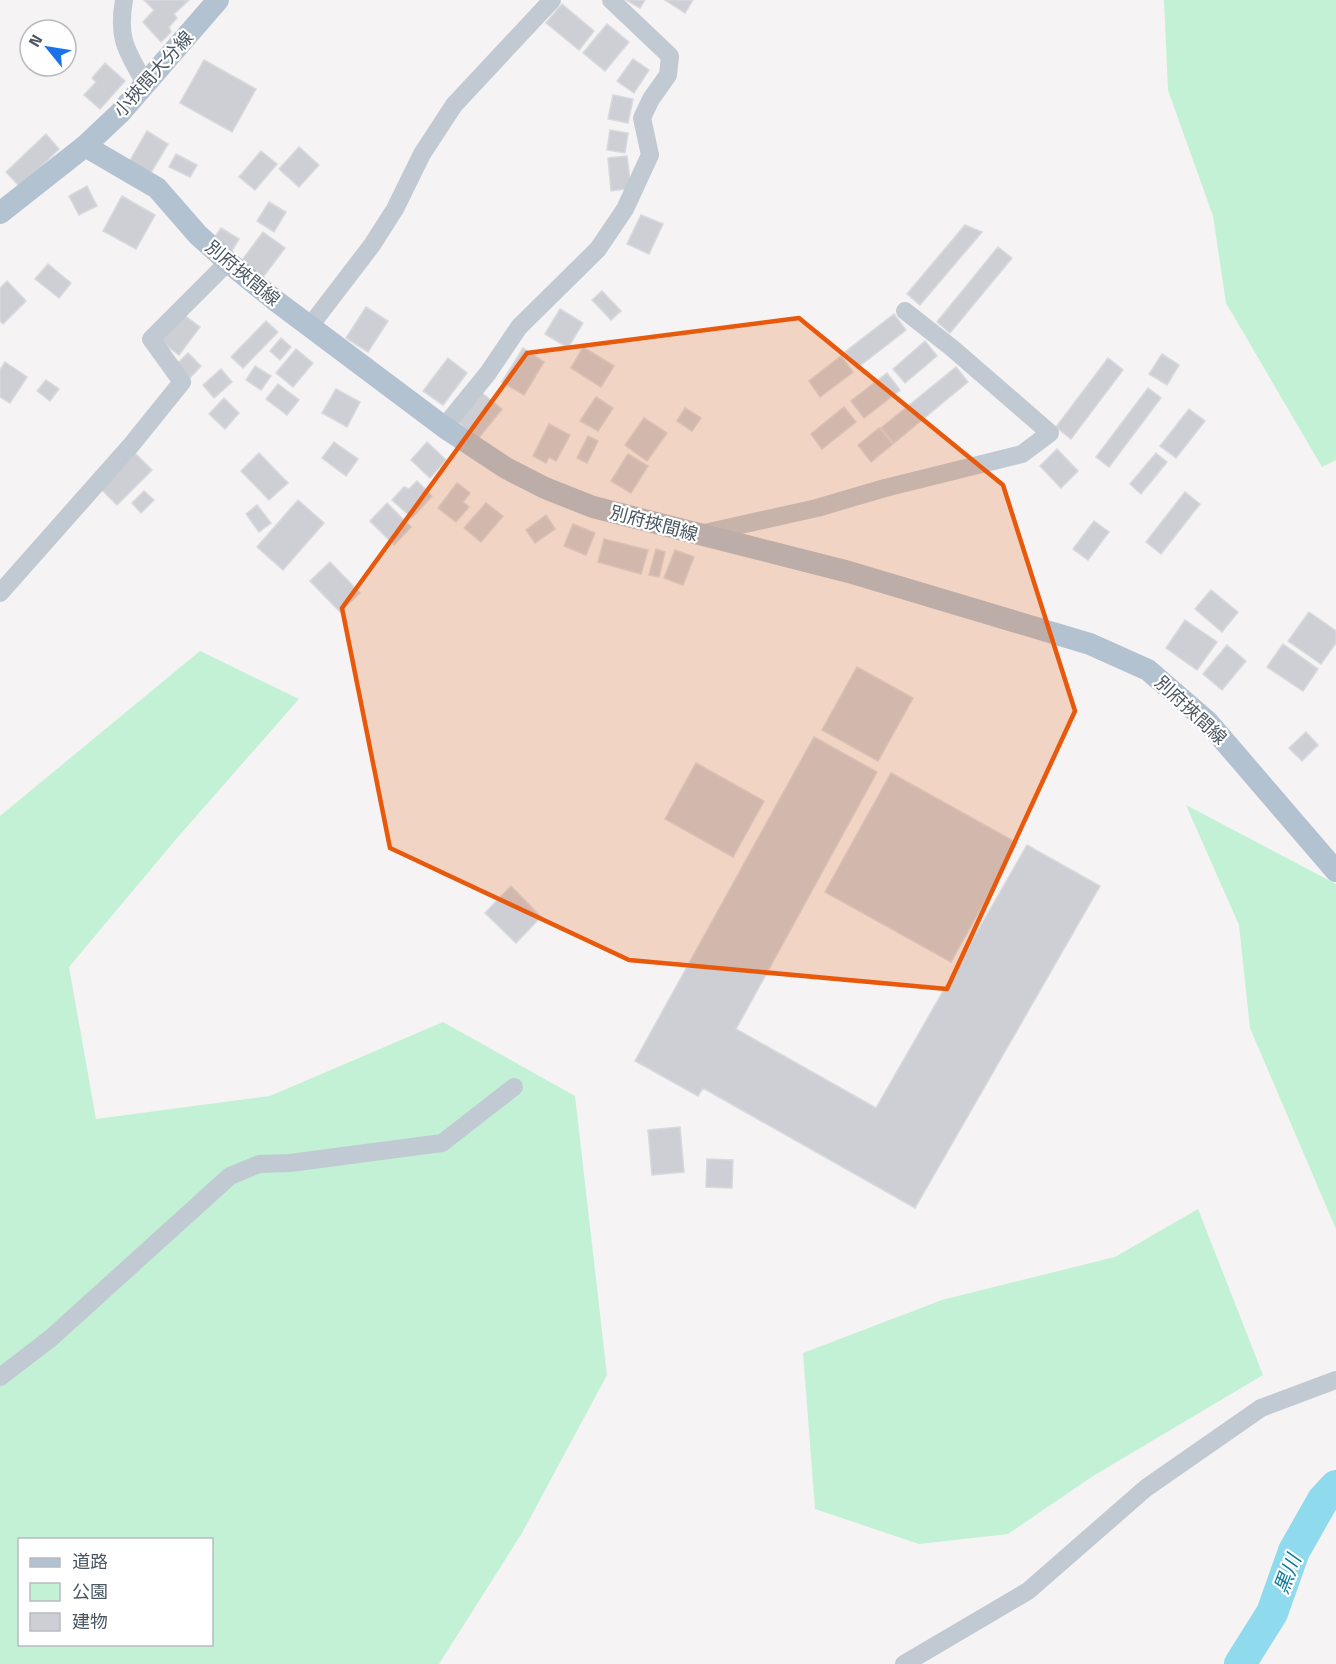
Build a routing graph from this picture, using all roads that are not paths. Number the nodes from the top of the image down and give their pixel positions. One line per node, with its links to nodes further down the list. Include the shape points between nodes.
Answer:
1 (124, 0): 5 (street, via 120,29 124,46)
2 (218, 0): 5 (main road, 小挾間大分線)
3 (552, 0): 11 (street, via 454,105 372,245)
4 (611, 0): 12 (street, via 670,56 668,75 642,118 650,155 625,209 598,249 519,327)
5 (146, 85): 6 (main road, 小挾間大分線)
6 (85, 146): 7 (main road); 9 (main road, 別府挾間線, via 166,195 189,225)
7 (11, 195): 8 (main road)
8 (0, 213)
9 (228, 262): 11 (main road, 別府挾間線); 14 (street, via 151,339 182,382)
10 (905, 311): 13 (street, via 1050,433 1022,454)
11 (310, 326): 12 (main road, 別府挾間線)
12 (444, 427): 13 (main road, 別府挾間線, via 506,468 553,492 593,507)
13 (698, 535): 15 (main road, 別府挾間線, via 860,576 1090,644 1133,662 1162,681 1207,721)
14 (0, 594)
15 (1336, 871)
16 (514, 1087): 17 (street, via 442,1143 259,1164 230,1176 51,1338)
17 (0, 1377)
18 (1336, 1380): 19 (street, via 1261,1408 1183,1460 1114,1514 1028,1591)
19 (904, 1664)

